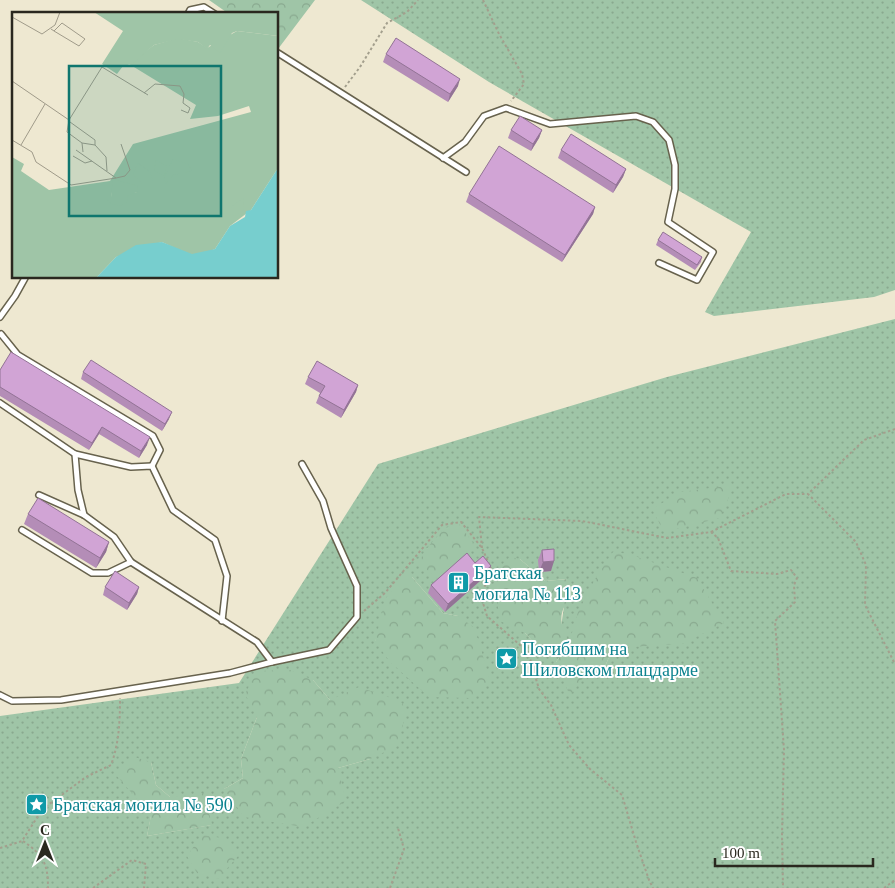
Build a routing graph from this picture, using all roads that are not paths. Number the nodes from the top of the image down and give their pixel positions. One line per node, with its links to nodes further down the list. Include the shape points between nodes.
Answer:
1 (189, 12): 2 (lane, via 204,7)
2 (212, 12)
3 (279, 54): 4 (lane)
4 (443, 158): 5 (lane); 6 (lane, via 465,142 484,116 506,108 550,124 636,116 653,122 669,140 675,165 675,189 668,222 713,252 697,280)
5 (466, 172)
6 (659, 264)
7 (25, 279): 8 (lane)
8 (0, 317)
9 (0, 332): 13 (lane, via 18,355 153,436 160,450)
10 (0, 403): 11 (lane)
11 (75, 454): 13 (lane, via 131,468); 15 (lane)
12 (302, 464): 19 (lane, via 323,501 331,528 357,586 357,617 329,650)
13 (152, 466): 18 (lane, via 173,510 215,540 227,576)
14 (39, 495): 15 (lane)
15 (84, 515): 17 (lane, via 114,537)
16 (22, 530): 17 (lane, via 92,573 108,573)
17 (131, 562): 18 (lane)
18 (222, 621): 19 (lane, via 257,642)
19 (272, 662): 20 (lane, via 120,692 61,700 12,701)
20 (0, 695)

